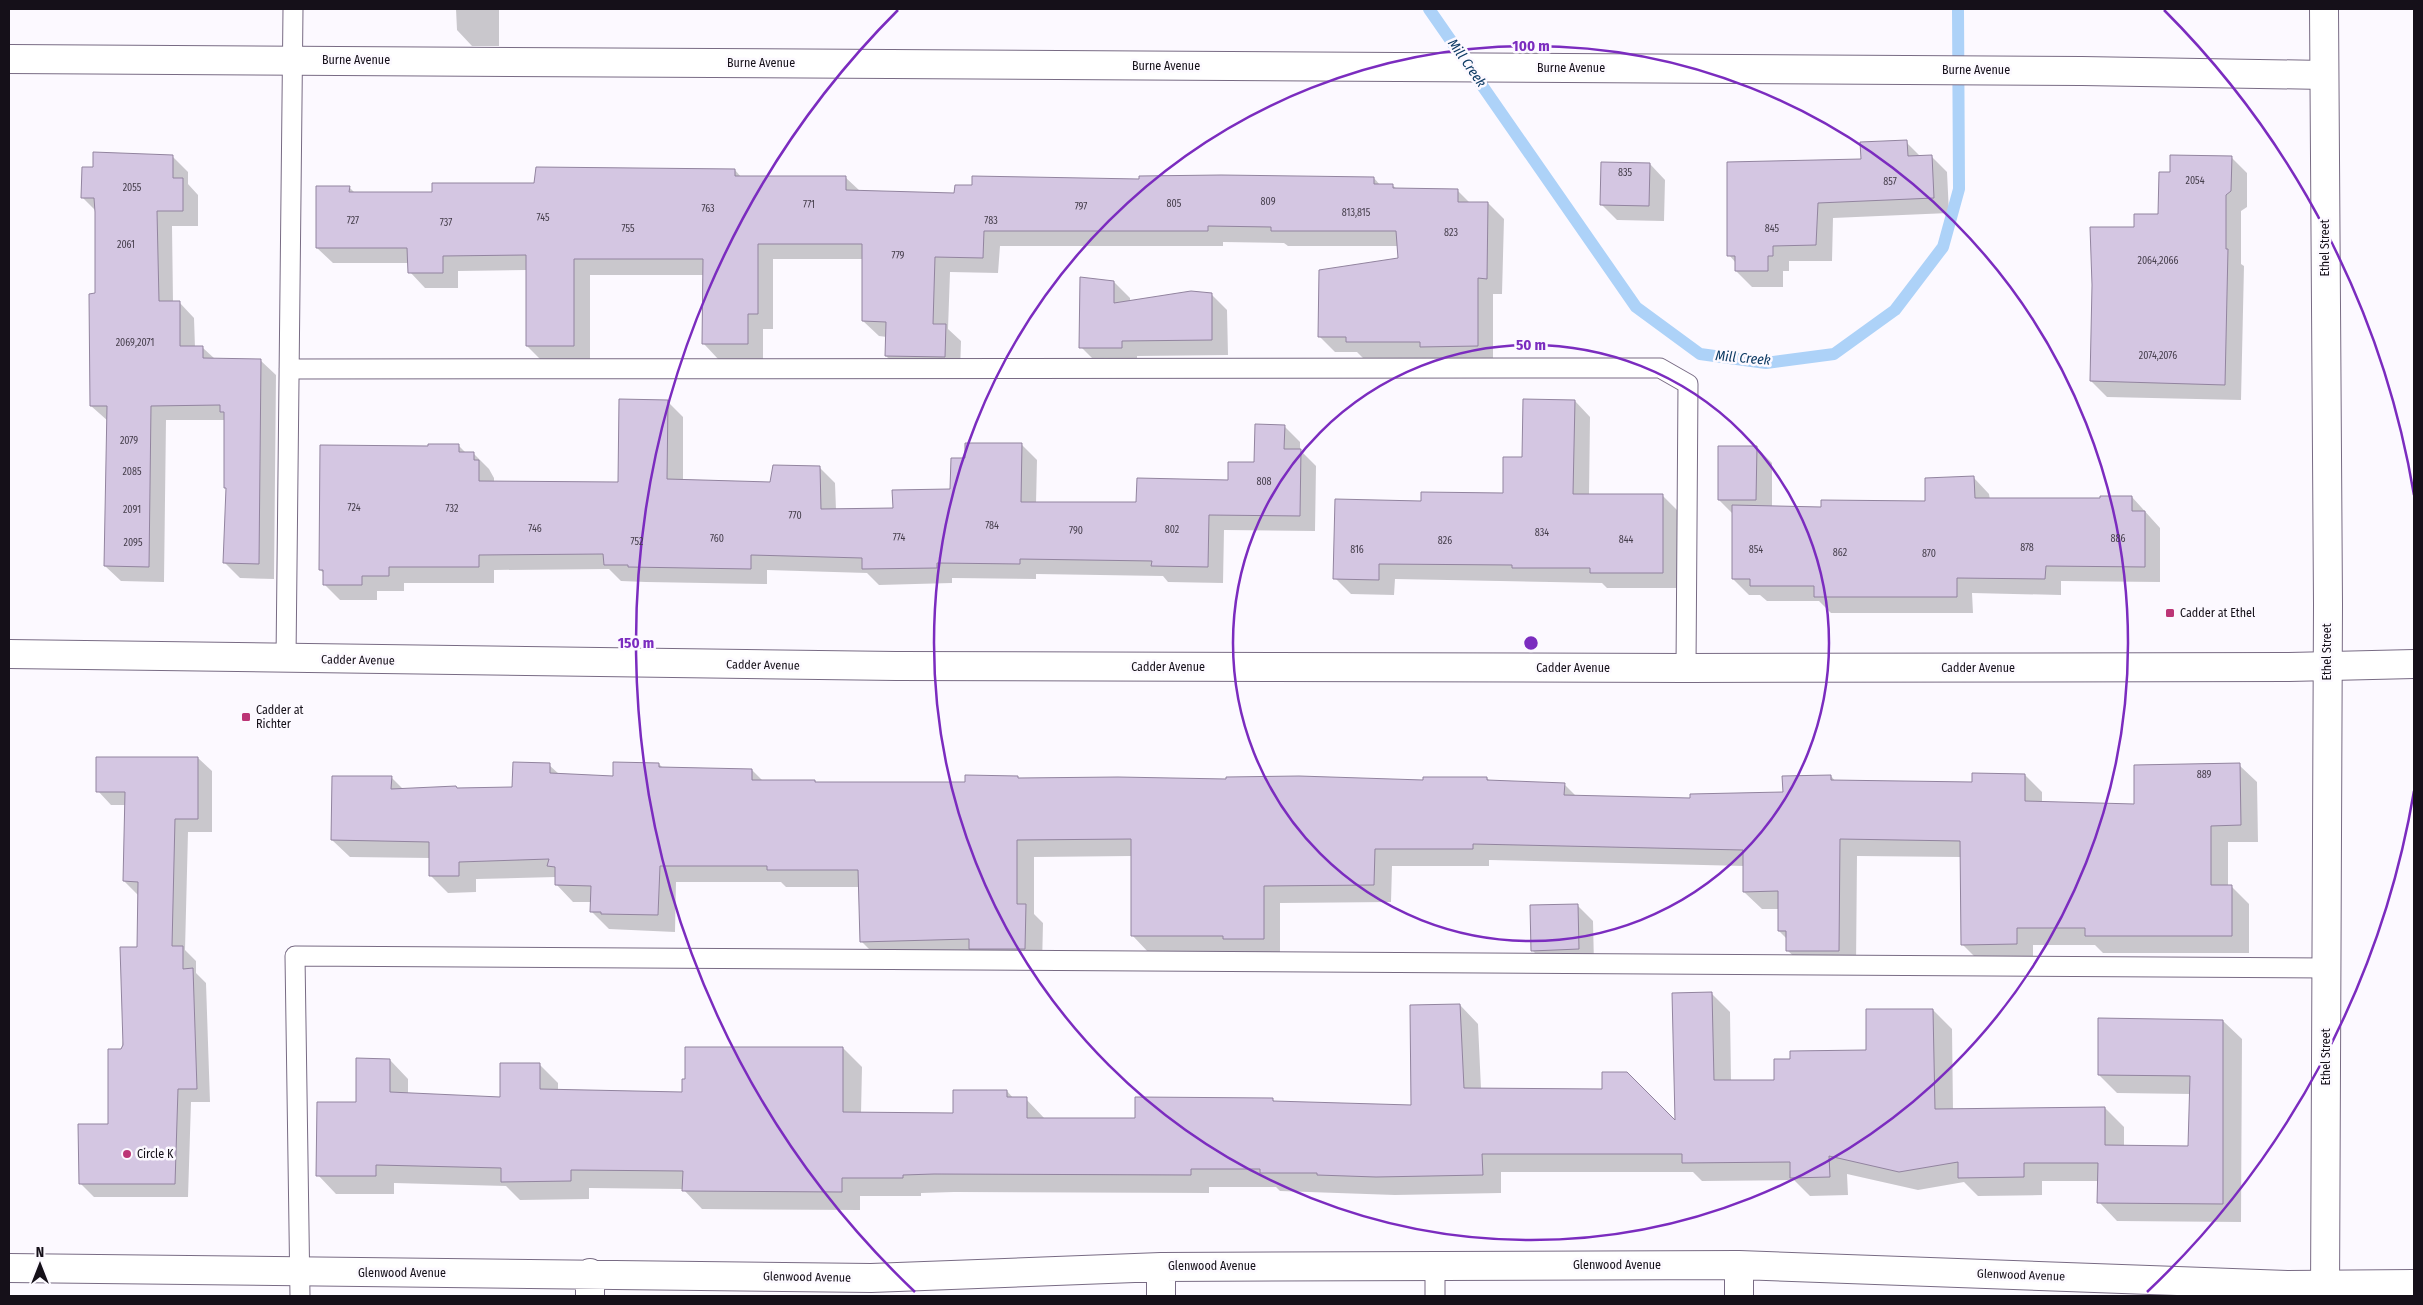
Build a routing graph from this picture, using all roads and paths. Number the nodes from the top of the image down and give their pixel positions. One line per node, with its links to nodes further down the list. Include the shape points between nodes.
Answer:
1 (293, 9): 4 (lane)
2 (2324, 9): 5 (street, Ethel Street)
3 (9, 59): 4 (street, Burne Avenue)
4 (292, 60): 5 (street, Burne Avenue); 6 (lane)
5 (2324, 75): 10 (street, Ethel Street)
6 (290, 369): 8 (lane); 11 (lane, via 1660,368 1688,384)
7 (9, 654): 8 (street, Cadder Avenue)
8 (286, 659): 11 (street, Cadder Avenue, via 896,666)
9 (2414, 664): 10 (street, Cadder Avenue)
10 (2327, 666): 11 (street, Cadder Avenue); 12 (street, Ethel Street)
11 (1686, 668)
12 (2326, 968): 17 (lane, via 296,956); 21 (street, Ethel Street)
13 (1435, 1265): 14 (street, Glenwood Avenue); 15 (street, Glenwood Avenue); 23 (lane)
14 (1739, 1265): 21 (street, Glenwood Avenue); 24 (street)
15 (1160, 1267): 20 (street, Glenwood Avenue); 22 (street)
16 (9, 1268): 17 (street, Glenwood Avenue)
17 (300, 1284): 19 (street, Glenwood Avenue)
18 (2414, 1284): 21 (street, Glenwood Avenue)
19 (590, 1285): 20 (street, Glenwood Avenue)
20 (871, 1287)
21 (2325, 1291)
22 (1161, 1296)
23 (1435, 1296)
24 (1738, 1296)

